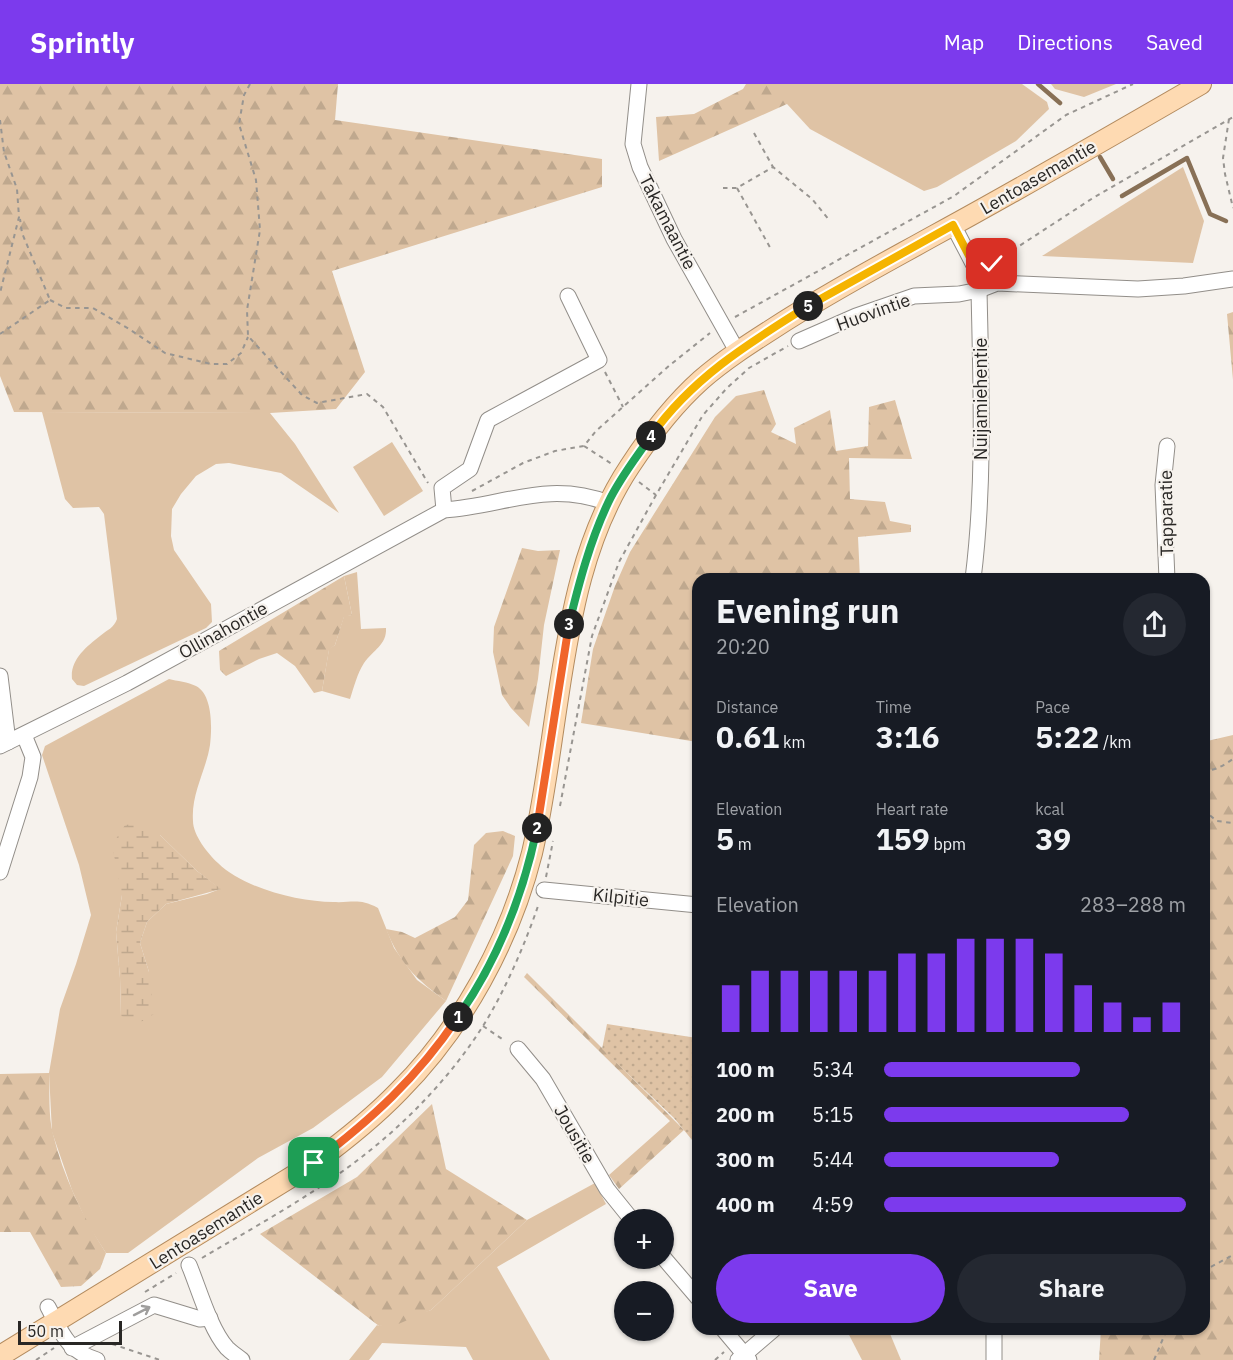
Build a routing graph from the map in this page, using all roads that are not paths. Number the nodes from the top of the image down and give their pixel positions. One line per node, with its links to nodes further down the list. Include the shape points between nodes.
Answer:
1 (639, 84): 8 (street, Takamaantie, via 633,144 640,167 674,239)
2 (1201, 84): 3 (main road, Lentoasemantie)
3 (953, 225): 5 (street, Nuijamiehentie, via 977,271); 8 (main road, Lentoasemantie, via 822,297)
4 (1233, 279): 5 (street, Huovintie, via 1138,289 997,283)
5 (979, 290): 7 (street, Huovintie, via 914,296); 12 (street, Nuijamiehentie, via 980,471)
6 (568, 296): 11 (street, via 599,360 488,420 470,469 442,488)
7 (799, 341)
8 (737, 351): 10 (main road, Lentoasemantie, via 670,410)
9 (1167, 446): 13 (street, Tapparatie, via 1163,485)
10 (608, 503): 11 (street, via 589,495 560,492); 25 (main road, Lentoasemantie, via 587,558 569,625 528,864 505,930 465,1008 402,1088 314,1163)
11 (444, 510): 15 (street, Ollinahontie)
12 (974, 573)
13 (1167, 573)
14 (0, 676): 16 (street)
15 (24, 735): 16 (street, Ollinahontie); 17 (street, via 33,757 30,777)
16 (4, 744)
17 (0, 872)
18 (544, 890): 19 (street, Kilpitie)
19 (692, 904)
20 (518, 1049): 21 (street, Jousitie, via 543,1079 607,1189)
21 (623, 1209)
22 (189, 1265): 26 (street)
23 (673, 1269): 24 (street)
24 (692, 1291)
25 (52, 1315): 30 (street); 31 (main road, Lentoasemantie)
26 (210, 1318): 30 (street, one-way to 26, via 154,1305 200,1319); 34 (street, via 227,1348)
27 (727, 1335): 32 (street)
28 (768, 1335): 32 (street)
29 (994, 1335): 35 (street)
30 (69, 1344): 33 (street)
31 (0, 1356)
32 (744, 1358)
33 (96, 1360)
34 (242, 1360)
35 (994, 1360)

